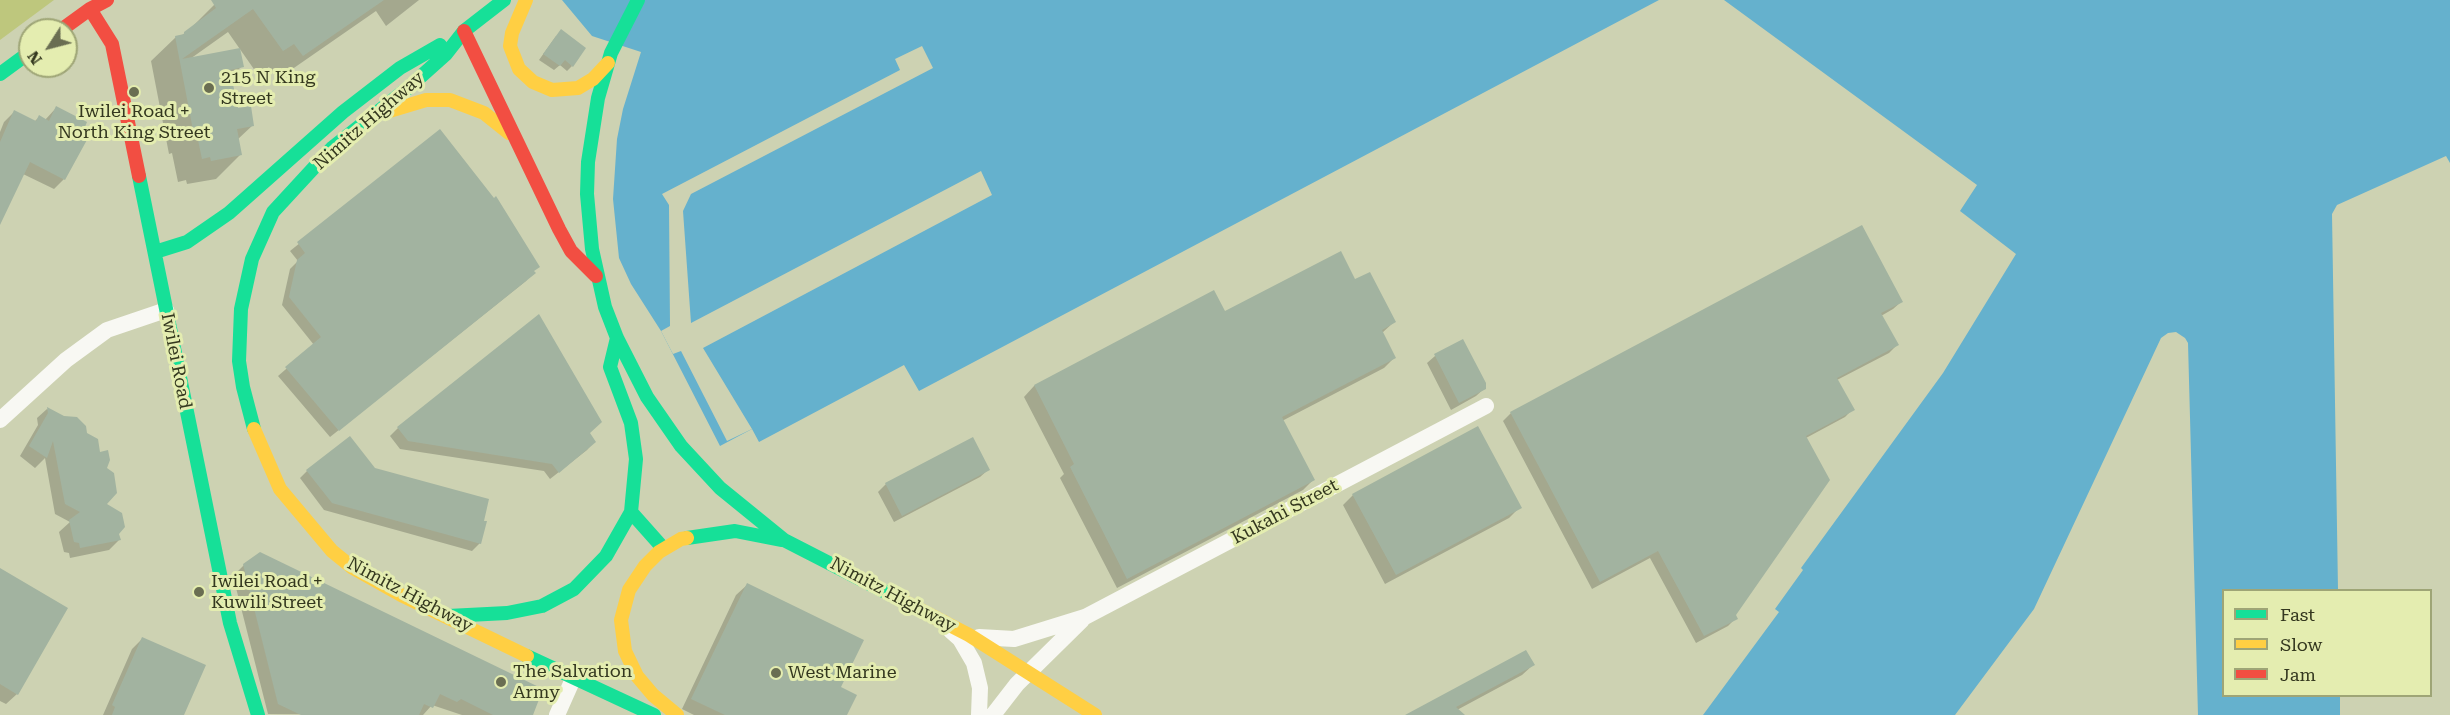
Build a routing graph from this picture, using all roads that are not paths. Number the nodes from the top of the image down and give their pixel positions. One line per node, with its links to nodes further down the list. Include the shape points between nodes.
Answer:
1 (107, 0): 5 (main road)
2 (504, 0): 7 (main road, Nimitz Highway)
3 (526, 0): 9 (main road, via 510,46 519,69 533,82 552,90 578,88)
4 (638, 0): 9 (main road, Nimitz Highway)
5 (90, 9): 6 (main road); 13 (main road, Iwilei Road, via 112,44)
6 (78, 18)
7 (464, 32): 11 (main road, Nimitz Highway, via 446,54); 12 (main road); 13 (main road, via 400,68 284,162 229,213 187,242)
8 (18, 61): 10 (main road)
9 (608, 63): 14 (main road, Nimitz Highway, via 588,162 588,221)
10 (0, 74)
11 (370, 117): 12 (main road, via 426,100 450,100 484,113); 22 (main road, Nimitz Highway, via 332,148 273,212 252,259 241,309 239,361 249,414 267,464 280,489 313,531 353,568)
12 (514, 137): 14 (main road, via 571,250)
13 (155, 252): 15 (main road, Iwilei Road)
14 (596, 276): 16 (main road, Nimitz Highway)
15 (166, 310): 18 (street, via 107,330 66,360); 28 (main road, Iwilei Road, via 230,624)
16 (617, 338): 19 (main road, via 610,367 631,423 636,459); 20 (main road, Nimitz Highway, via 647,397 681,446 720,488)
17 (1486, 406): 24 (street, Kukahi Street)
18 (0, 420)
19 (631, 512): 21 (main road); 22 (main road, via 597,568 559,598 525,611)
20 (784, 540): 21 (main road, via 735,531 681,539); 23 (main road, Nimitz Highway)
21 (663, 548): 31 (main road, via 628,590 621,620 625,651 636,676)
22 (445, 616): 27 (main road, Nimitz Highway)
23 (932, 616): 25 (main road, Nimitz Highway); 32 (street, via 960,639 974,663 980,688)
24 (1085, 617): 25 (street, Kukahi Street, via 1014,639); 26 (street, Kukahi Street)
25 (969, 635): 26 (main road, Nimitz Highway)
26 (1031, 673): 33 (street, Kukahi Street, via 1017,684); 34 (main road, Nimitz Highway)
27 (573, 679): 29 (street); 30 (main road, Nimitz Highway)
28 (258, 715)
29 (557, 715)
30 (654, 715)
31 (677, 715)
32 (979, 715)
33 (993, 715)
34 (1095, 715)

